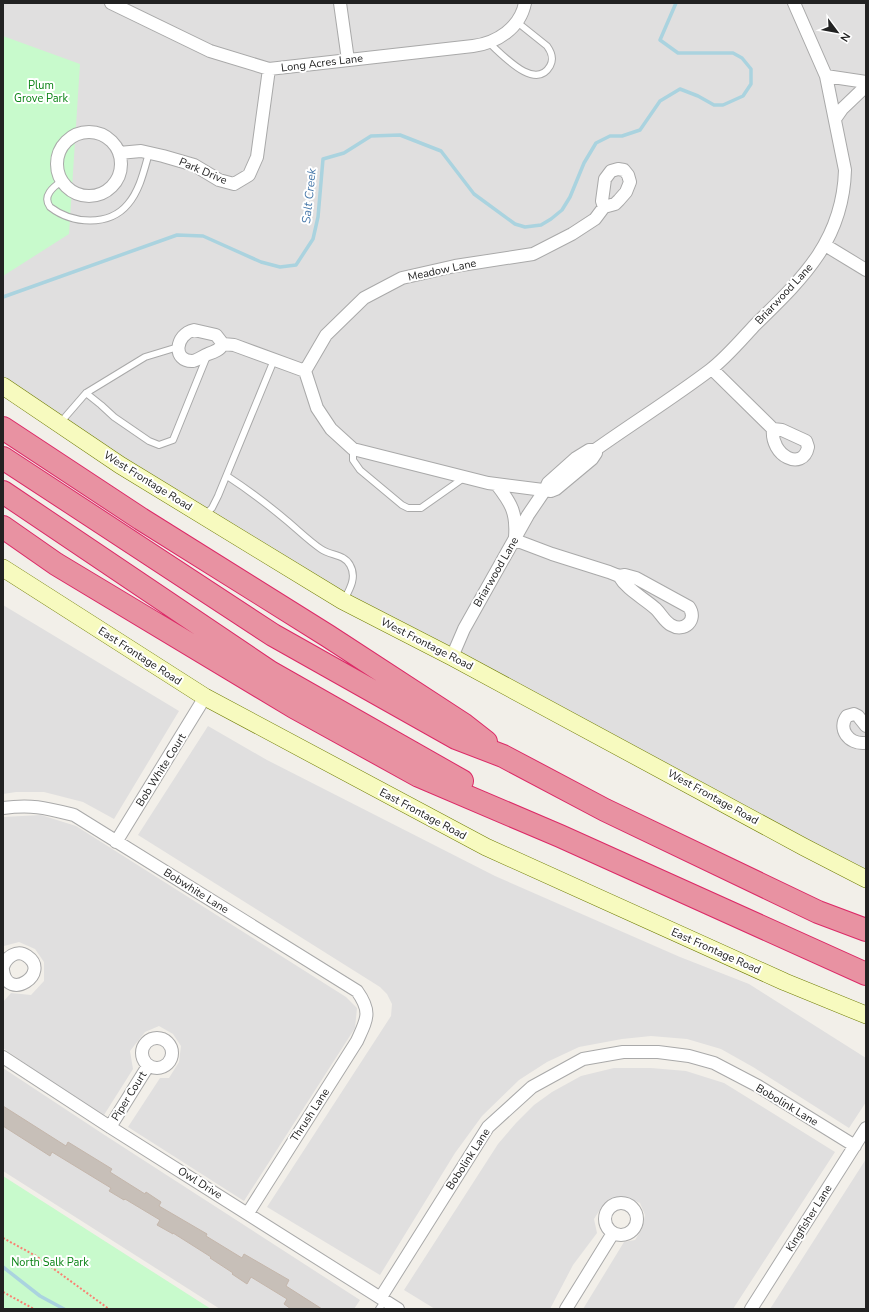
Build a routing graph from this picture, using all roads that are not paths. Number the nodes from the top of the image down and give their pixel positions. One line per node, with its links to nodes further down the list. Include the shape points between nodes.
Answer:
1 (111, 3): 8 (street, Long Acres Lane, via 210,51)
2 (340, 3): 7 (street)
3 (525, 3): 5 (street, Long Acres Lane)
4 (794, 3): 9 (street, Briarwood Lane)
5 (517, 22): 6 (street, Long Acres Lane); 6 (lane, via 551,51 551,65 544,72 532,76 523,72)
6 (489, 43): 7 (street, Long Acres Lane)
7 (348, 60): 8 (street, Long Acres Lane)
8 (269, 70): 14 (street, Park Drive, via 257,158 249,175 234,184 219,180 194,165)
9 (826, 76): 10 (street); 12 (street, Briarwood Lane)
10 (866, 82)
11 (866, 86): 12 (street)
12 (835, 119): 17 (street, Briarwood Lane, via 845,170 844,183 839,211)
13 (119, 153): 14 (street, Park Drive); 15 (street, via 120,174 108,190 98,195 77,194 68,189); 15 (street, via 106,137 85,132 75,135 60,150 57,160)
14 (149, 153): 15 (lane, via 134,195 118,213 109,217 92,221 81,220 50,207 47,199 49,192)
15 (62, 181)
16 (604, 208): 24 (street, Meadow Lane, via 595,219 572,234 533,254 455,266 402,278 364,298 326,335)
17 (825, 245): 18 (street); 23 (street, Briarwood Lane, via 798,282)
18 (866, 270)
19 (223, 344): 20 (street, via 216,335 198,330 190,331 183,336); 21 (street); 22 (street, via 234,345)
20 (178, 347): 21 (street, via 180,354 187,360 196,360); 26 (lane, via 145,357)
21 (208, 354): 26 (lane, via 173,440 159,445 114,417)
22 (274, 360): 24 (street); 32 (lane)
23 (712, 369): 29 (street); 35 (street, Briarwood Lane, via 595,450 589,450 556,489)
24 (305, 371): 30 (street, via 317,408 331,429)
25 (3, 386): 27 (street, West Frontage Road)
26 (86, 394): 27 (lane)
27 (59, 424): 37 (street, West Frontage Road, via 120,465)
28 (3, 428): 47 (highway, via 463,724)
29 (773, 429)
30 (353, 449): 33 (street); 33 (lane, via 353,460 360,470 408,508 421,508)
31 (3, 458): 47 (highway, via 273,635 456,738)
32 (227, 476): 37 (lane, via 212,508); 42 (lane, via 246,488 322,550 337,555 350,565 353,580)
33 (465, 477): 34 (street)
34 (497, 485): 35 (street); 39 (street, via 510,502 514,514)
35 (545, 490): 39 (street, Briarwood Lane)
36 (3, 492): 49 (highway, via 270,672)
37 (205, 516): 42 (street, West Frontage Road)
38 (3, 527): 49 (highway, via 56,564 356,742 419,776)
39 (515, 540): 41 (street); 43 (street, Briarwood Lane, via 464,629)
40 (3, 568): 44 (street, East Frontage Road)
41 (619, 576): 41 (street, via 624,584 654,597 636,578)
42 (343, 601): 43 (street, West Frontage Road)
43 (452, 657): 51 (street, West Frontage Road)
44 (205, 697): 50 (street, Bob White Court); 58 (street, East Frontage Road, via 486,847 785,982)
45 (866, 726): 46 (street, via 854,714 847,716 843,724 844,732 849,738 858,743)
46 (865, 743)
47 (503, 756): 52 (highway, via 605,810 818,912)
48 (3, 808): 50 (street, Bobwhite Lane, via 41,807 74,815)
49 (560, 836): 55 (highway)
50 (116, 842): 57 (street, Bobwhite Lane, via 357,991 364,1001)
51 (866, 879)
52 (866, 930)
53 (3, 967): 56 (street, via 8,958 17,954 27,956 33,964 34,974 28,982 18,985)
54 (3, 970): 56 (street)
55 (866, 974)
56 (6, 984)
57 (368, 1014): 64 (street, Thrush Lane, via 357,1041)
58 (866, 1015)
59 (3, 1057): 61 (street, Owl Drive)
60 (148, 1066): 61 (street, Piper Court)
61 (110, 1127): 64 (street, Owl Drive)
62 (866, 1128): 63 (street, Kingfisher Lane)
63 (855, 1146): 66 (street, Bobolink Lane, via 758,1086 714,1063 689,1056 658,1052 623,1052 583,1059 532,1087 488,1127); 69 (street, Kingfisher Lane)
64 (248, 1213): 66 (street, Owl Drive)
65 (613, 1233): 68 (street)
66 (382, 1302): 67 (street, Owl Drive)
67 (398, 1309)
68 (566, 1309)
69 (751, 1309)

